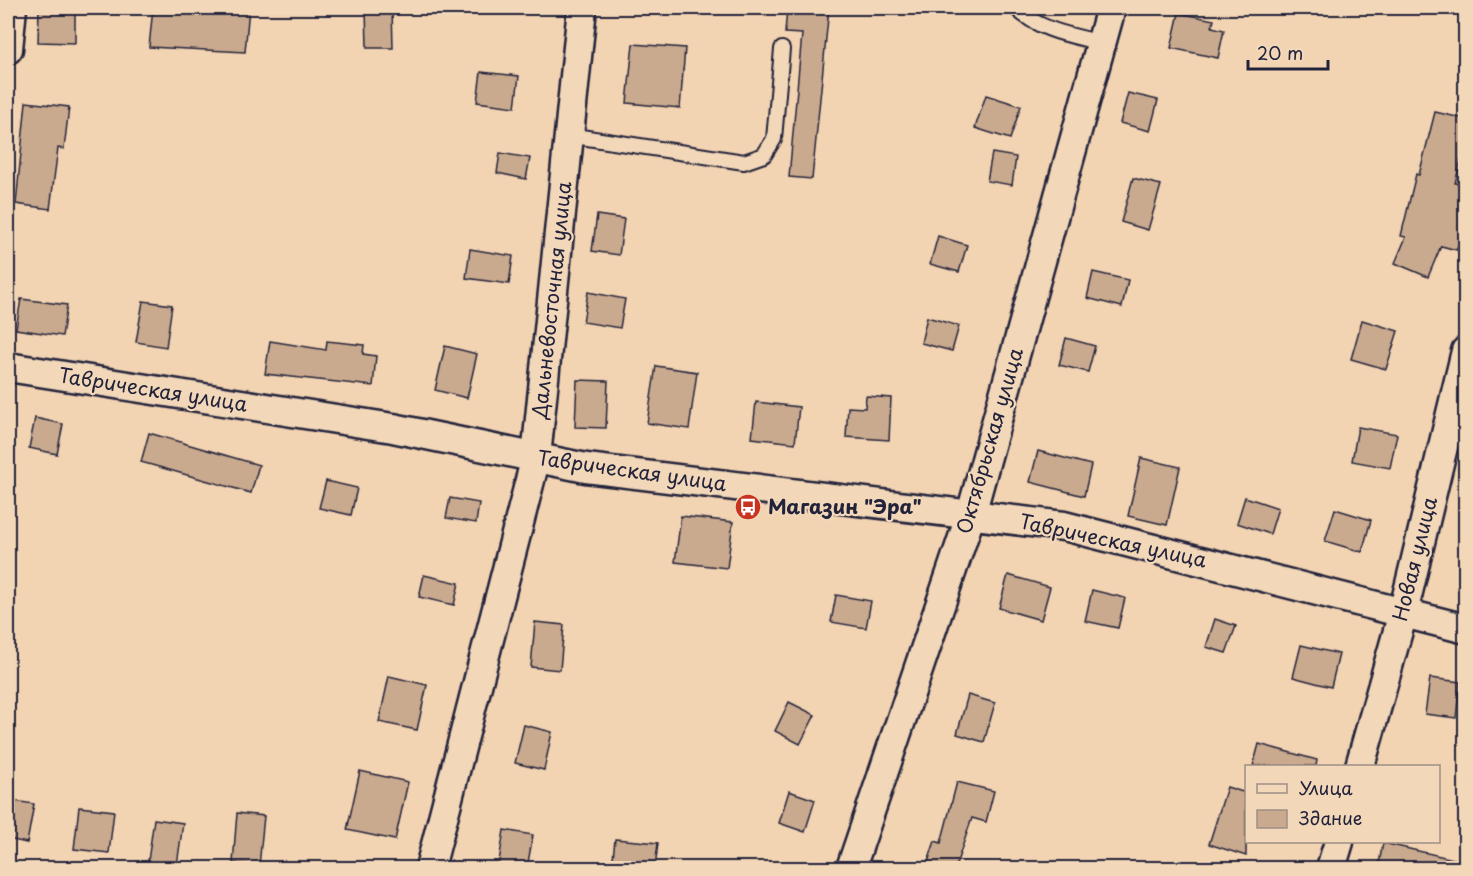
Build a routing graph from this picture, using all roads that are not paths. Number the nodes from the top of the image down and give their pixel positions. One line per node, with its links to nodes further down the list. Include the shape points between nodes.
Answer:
1 (12, 8): 6 (street)
2 (582, 8): 8 (street, Дальневосточная улица)
3 (1016, 8): 5 (lane, via 1051,31)
4 (1111, 8): 5 (street, Октябрьская улица)
5 (1102, 43): 12 (street, Октябрьская улица)
6 (8, 49)
7 (782, 49): 8 (lane, via 774,139 764,155 744,162)
8 (568, 135): 11 (street, Дальневосточная улица)
9 (1466, 351): 13 (street, Новая улица)
10 (8, 367): 11 (street, Таврическая улица, via 393,428)
11 (536, 457): 12 (street, Таврическая улица, via 586,468); 17 (street, Дальневосточная улица)
12 (970, 514): 13 (street, Таврическая улица, via 1045,523 1113,537); 18 (street, Октябрьская улица)
13 (1403, 613): 14 (street, Таврическая улица); 15 (street, Новая улица)
14 (1466, 629)
15 (1360, 765)
16 (1339, 843): 19 (street)
17 (430, 868)
18 (851, 868)
19 (1331, 868)

